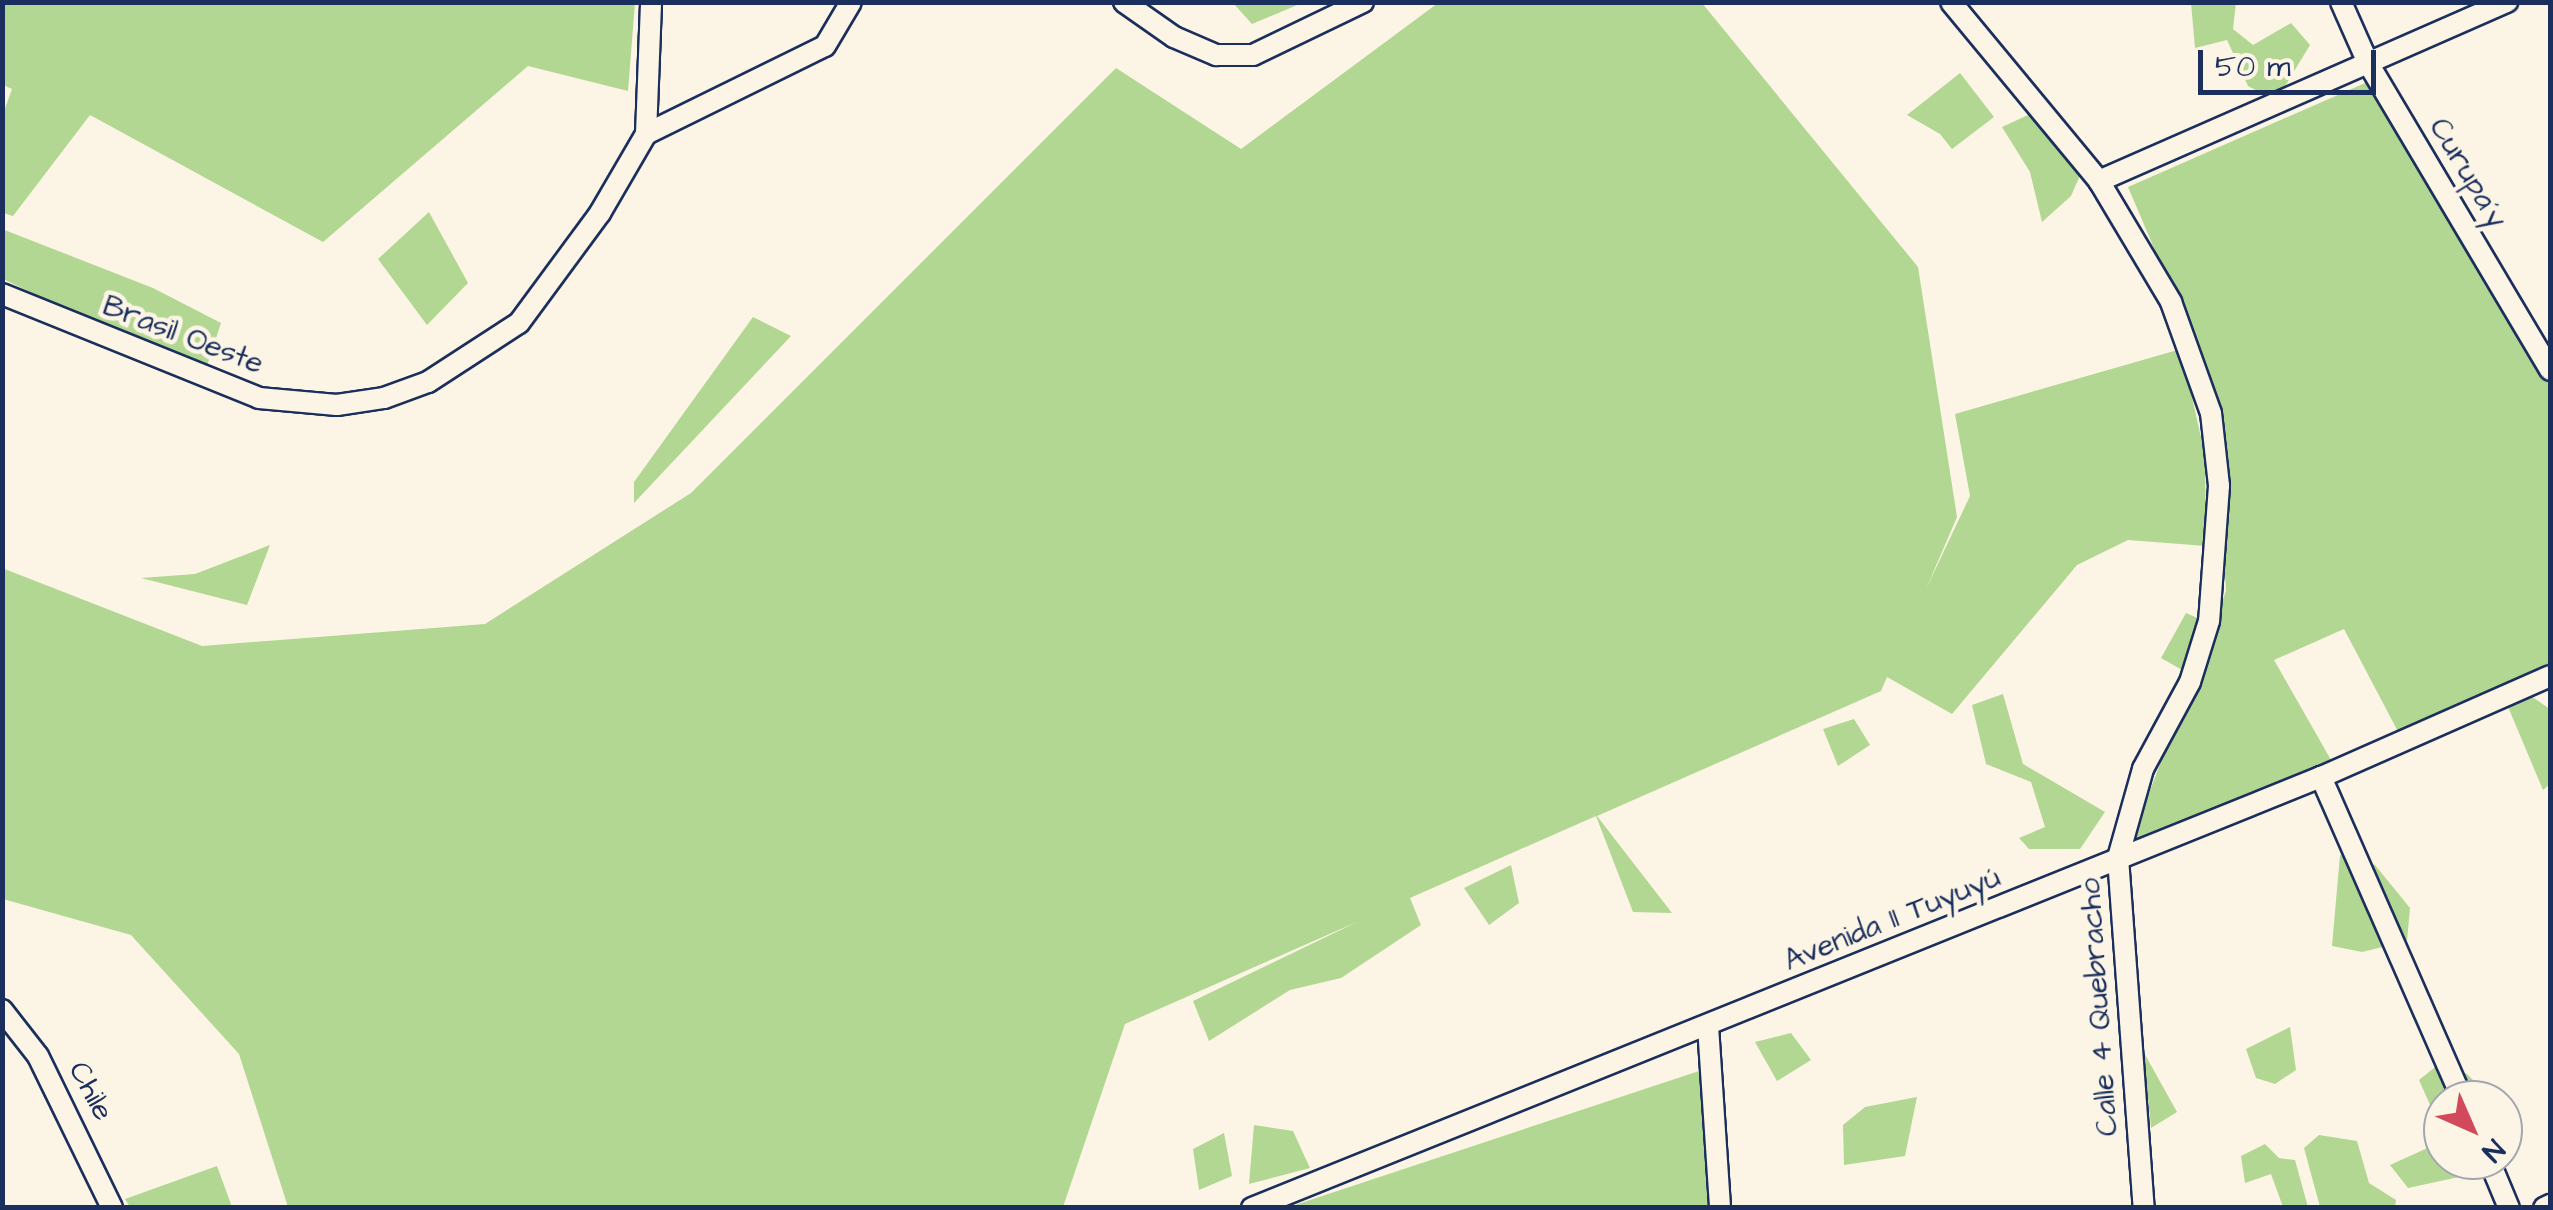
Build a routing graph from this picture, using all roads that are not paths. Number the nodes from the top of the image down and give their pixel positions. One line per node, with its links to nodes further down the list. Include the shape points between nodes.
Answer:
1 (650, 2): 9 (street, Brasil Oeste)
2 (852, 2): 9 (street, via 825,46)
3 (1124, 2): 4 (street, via 1174,37 1216,54 1253,54)
4 (1363, 2)
5 (1952, 2): 10 (street, Calle 4 Quebracho)
6 (2341, 2): 8 (street, Curupa´y)
7 (2507, 2): 8 (street)
8 (2368, 63): 10 (street); 12 (street, Curupa´y)
9 (646, 134): 11 (street, Brasil Oeste, via 567,262 519,323 428,382 384,398 337,405 259,398)
10 (2099, 182): 15 (street, Calle 4 Quebracho, via 2194,354 2211,414 2219,486 2209,621 2190,682 2143,770)
11 (2, 294)
12 (2550, 370)
13 (2550, 676): 14 (street, Avenida 11 Tuyuyú)
14 (2321, 777): 15 (street, Avenida 11 Tuyuyú); 18 (street)
15 (2118, 858): 17 (street, Avenida 11 Tuyuyú); 23 (street, Calle 4 Quebracho)
16 (2, 1010): 20 (street, Chile, via 38,1056)
17 (1708, 1026): 21 (street, Avenida 11 Tuyuyú); 22 (street)
18 (2453, 1080)
19 (2498, 1180): 24 (street)
20 (112, 1208)
21 (1252, 1208)
22 (1720, 1208)
23 (2144, 1208)
24 (2510, 1208)

